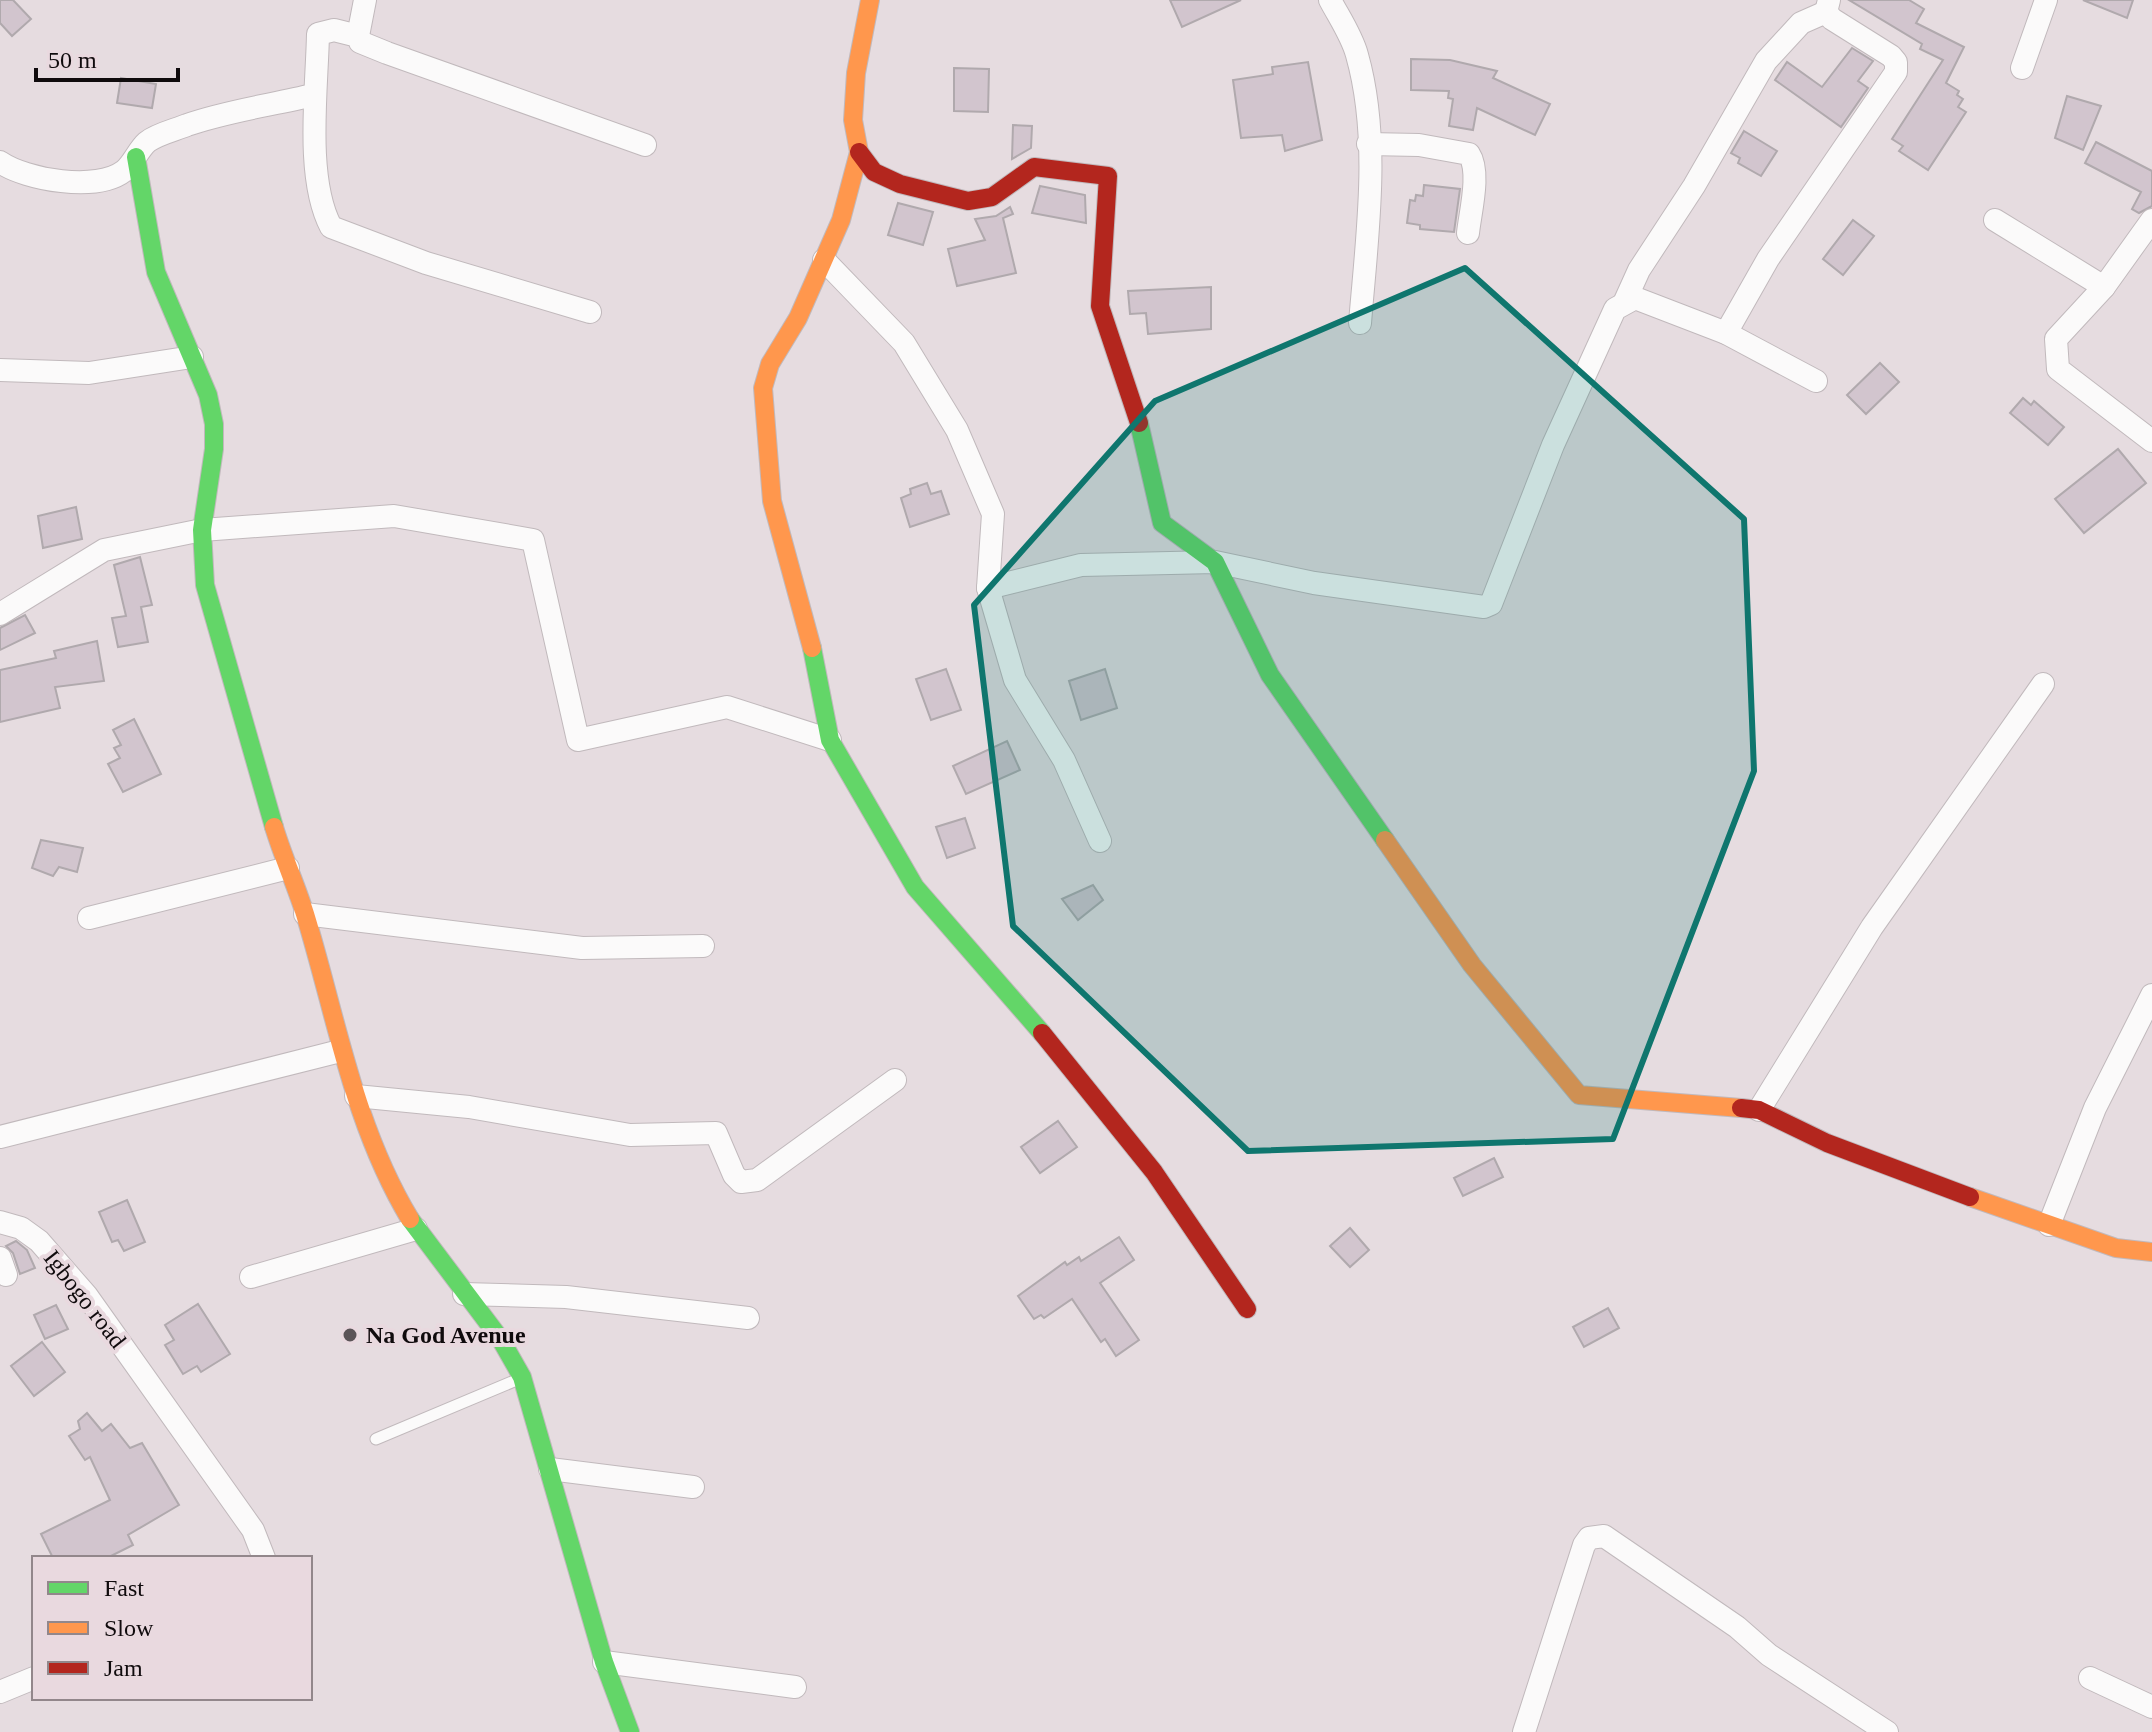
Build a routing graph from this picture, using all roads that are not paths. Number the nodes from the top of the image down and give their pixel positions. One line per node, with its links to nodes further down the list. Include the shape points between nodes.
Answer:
1 (365, 0): 6 (street)
2 (870, 0): 11 (street, via 856,73 853,120)
3 (1330, 0): 9 (street, via 1357,53)
4 (2046, 0): 7 (street)
5 (1828, 6): 19 (street, via 1801,23 1766,61); 22 (street, via 1832,19 1891,56 1896,72 1768,259)
6 (358, 36): 8 (street, via 334,30 318,34); 10 (street, via 360,42 387,53)
7 (2022, 68)
8 (313, 95): 12 (street, via 192,123 148,142); 20 (street, via 320,206 331,227 426,263)
9 (1368, 144): 16 (street, via 1419,145 1469,154 1473,181); 21 (street)
10 (645, 145)
11 (859, 152): 17 (street); 28 (street, via 874,172 900,184 968,201 992,197 1034,167 1108,176 1100,306 1138,420 1162,523)
12 (136, 157): 13 (street, via 109,180 40,180); 23 (street, via 156,272)
13 (0, 162)
14 (1995, 220): 18 (street)
15 (2152, 220): 18 (street)
16 (1468, 233)
17 (824, 260): 29 (street, via 904,343 957,430 993,514); 32 (street, via 770,364 763,388 772,501 805,614)
18 (2104, 287): 26 (street, via 2056,339 2058,369)
19 (1625, 301): 22 (street, via 1635,298); 28 (street, via 1615,309 1553,445 1491,604 1476,608)
20 (590, 312)
21 (1360, 323)
22 (1726, 333): 25 (street)
23 (192, 357): 24 (street, via 89,373); 27 (street, via 214,424)
24 (0, 370)
25 (1816, 381)
26 (2152, 441)
27 (202, 530): 30 (street, via 104,550); 32 (street, via 394,516 533,540 578,740 727,707); 34 (street, via 205,585)
28 (1215, 562): 29 (street, via 1081,565); 42 (street, via 1270,675 1472,965 1579,1095)
29 (988, 588): 33 (street, via 1015,680 1064,760)
30 (0, 614)
31 (2043, 684): 42 (street, via 1872,927)
32 (830, 740): 50 (street, via 915,887 1032,1020 1154,1172)
33 (1100, 841)
34 (288, 868): 35 (street); 36 (street)
35 (305, 914): 37 (street, via 582,948); 39 (street)
36 (89, 918)
37 (703, 946)
38 (2152, 995): 45 (street, via 2095,1108)
39 (340, 1051): 41 (street); 43 (street)
40 (895, 1080): 41 (street, via 757,1180 741,1182 716,1133 630,1135 469,1107)
41 (356, 1096): 46 (street, via 377,1157)
42 (1759, 1110): 45 (street, via 1827,1143)
43 (0, 1137)
44 (0, 1222): 56 (street, Igbogo road, via 39,1241 87,1296 253,1530)
45 (2049, 1225): 47 (street, via 2116,1248)
46 (416, 1229): 48 (street); 49 (street)
47 (2152, 1252)
48 (251, 1277)
49 (464, 1294): 51 (street, via 579,1298); 52 (street)
50 (1247, 1309)
51 (748, 1318)
52 (522, 1377): 53 (lane); 54 (street)
53 (376, 1439)
54 (550, 1469): 55 (street); 57 (street)
55 (693, 1487)
56 (263, 1556)
57 (604, 1662): 60 (street); 63 (street)
58 (2090, 1678): 62 (street)
59 (32, 1679): 61 (street)
60 (795, 1687)
61 (0, 1692)
62 (2152, 1707)
63 (630, 1732)
64 (1524, 1732): 65 (street, via 1584,1545 1595,1536 1627,1548 1769,1655)
65 (1887, 1732)

